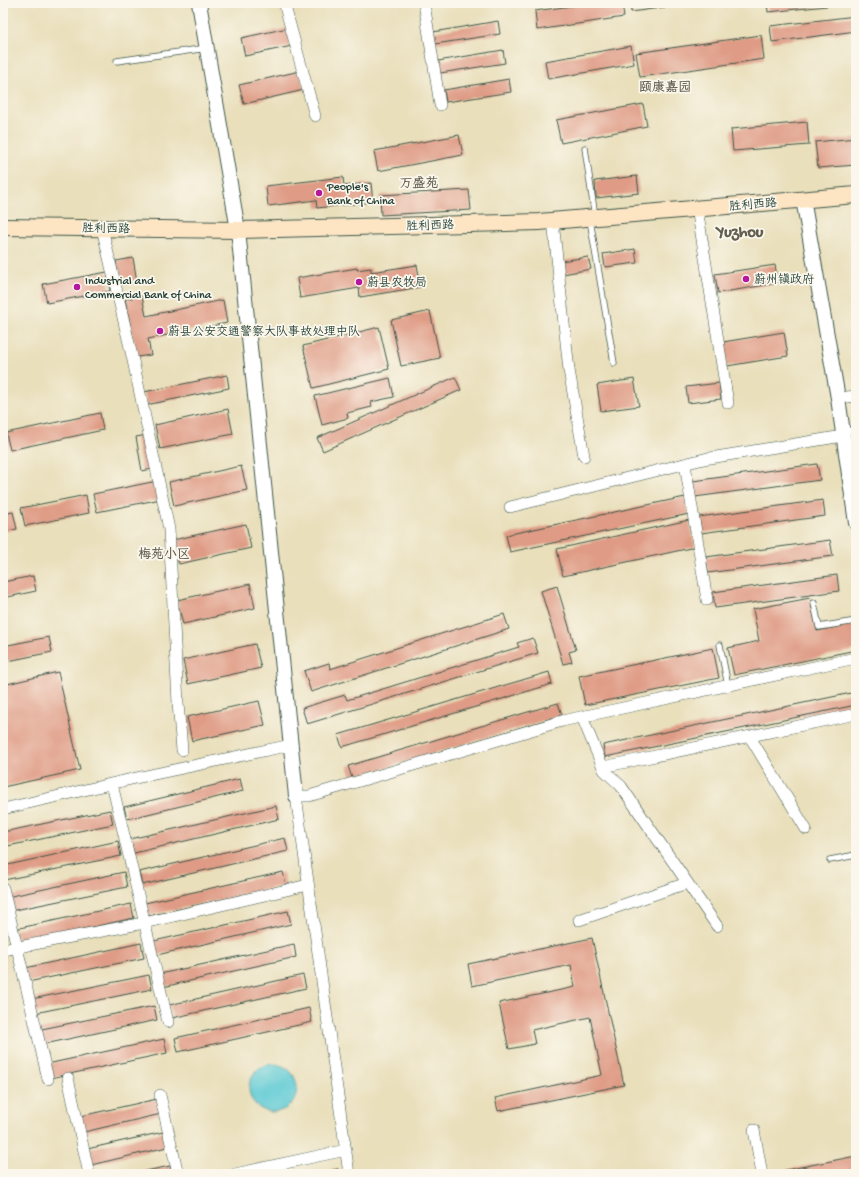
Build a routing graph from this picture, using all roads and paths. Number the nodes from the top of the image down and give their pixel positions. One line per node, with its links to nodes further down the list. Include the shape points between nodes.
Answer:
1 (199, 3): 4 (street)
2 (284, 3): 7 (street)
3 (424, 3): 6 (street)
4 (207, 48): 5 (lane); 16 (street)
5 (117, 61)
6 (440, 105)
7 (315, 116)
8 (585, 148): 12 (lane)
9 (856, 195): 10 (main road, 胜利西路)
10 (802, 200): 11 (main road, 胜利西路); 19 (street)
11 (697, 208): 12 (main road, 胜利西路); 20 (street)
12 (592, 217): 13 (main road, 胜利西路); 17 (lane)
13 (553, 221): 16 (main road, 胜利西路); 22 (street, via 569,370)
14 (3, 227): 15 (main road, 胜利西路)
15 (102, 228): 16 (main road, 胜利西路); 36 (street, via 169,529)
16 (238, 230): 35 (street)
17 (614, 363)
18 (856, 396): 19 (street)
19 (838, 398): 21 (street)
20 (728, 403)
21 (847, 432): 23 (street); 25 (street)
22 (584, 456)
23 (685, 464): 24 (street); 26 (street)
24 (510, 507)
25 (856, 523)
26 (707, 600)
27 (814, 603): 28 (lane, via 819,627)
28 (856, 621)
29 (720, 645): 31 (lane)
30 (856, 658): 31 (street)
31 (728, 686): 33 (street)
32 (856, 714): 34 (street)
33 (582, 717): 37 (street); 39 (street, via 309,796)
34 (750, 736): 37 (street); 41 (street)
35 (291, 745): 38 (street); 39 (street)
36 (182, 750)
37 (603, 767): 44 (street, via 621,786)
38 (112, 784): 40 (street); 48 (street)
39 (296, 796): 45 (street)
40 (3, 809)
41 (806, 829)
42 (856, 855): 43 (lane)
43 (830, 860)
44 (687, 883): 47 (street); 49 (street)
45 (308, 885): 48 (street); 57 (street)
46 (3, 888): 50 (street)
47 (579, 920)
48 (144, 923): 50 (street); 52 (street)
49 (717, 926)
50 (17, 948): 51 (street); 54 (street)
51 (3, 950)
52 (168, 1022)
53 (68, 1078): 58 (street)
54 (48, 1079)
55 (160, 1095): 59 (street)
56 (754, 1130): 62 (street)
57 (346, 1150): 60 (street); 61 (street)
58 (89, 1174)
59 (178, 1174)
60 (235, 1174)
61 (349, 1174)
62 (762, 1174)

